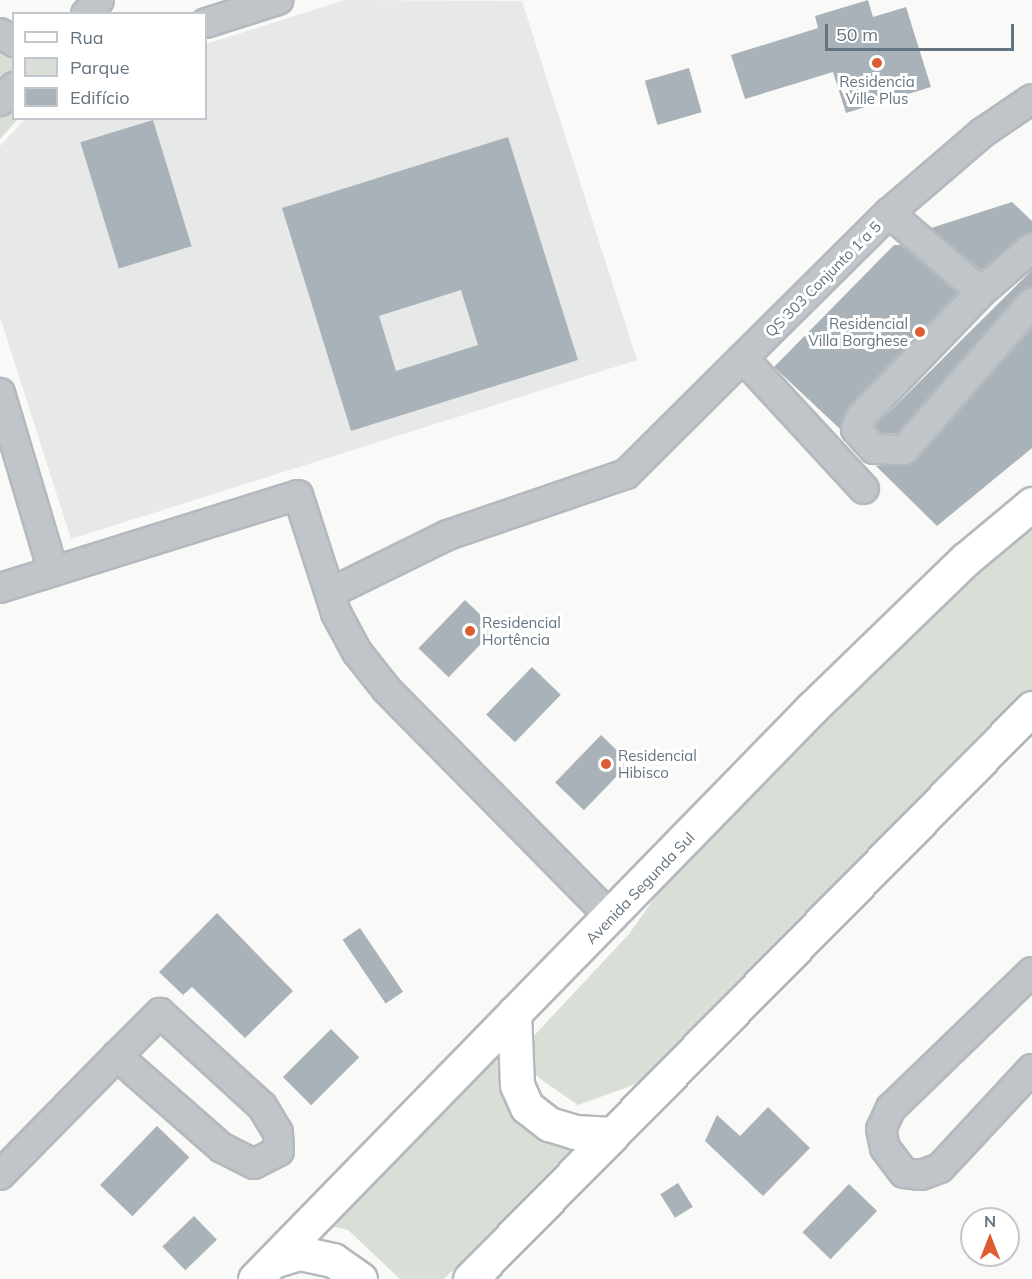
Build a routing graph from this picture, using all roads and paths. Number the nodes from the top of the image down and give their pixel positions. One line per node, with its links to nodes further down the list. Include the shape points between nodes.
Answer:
1 (99, 0): 3 (street)
2 (278, 0): 4 (street)
3 (88, 12)
4 (207, 23)
5 (12, 89): 6 (street)
6 (0, 100)
7 (1031, 100): 8 (street, QS 303 Conjunto 1 a 5, via 982,133)
8 (890, 213): 10 (street); 12 (street, QS 303 Conjunto 1 a 5)
9 (1032, 248): 10 (street)
10 (981, 292): 11 (street, via 861,417 856,429 874,449 904,450)
11 (1032, 303)
12 (743, 358): 14 (street); 18 (street, QS 303 Conjunto 1 a 5, via 626,474 448,535)
13 (0, 393): 16 (street)
14 (864, 489)
15 (1032, 504): 20 (main road, Avenida Segunda Sul, via 966,560 812,708)
16 (53, 571): 17 (street); 18 (street, via 298,495)
17 (0, 588)
18 (330, 593): 20 (street, via 344,632 387,690)
19 (1032, 708): 25 (main road)
20 (612, 918): 22 (main road, Avenida Segunda Sul)
21 (1032, 972): 24 (street, via 891,1108 881,1129 885,1148 904,1173 921,1175 940,1168)
22 (514, 1013): 25 (main road, via 517,1085 527,1107 566,1130); 27 (main road, Avenida Segunda Sul)
23 (117, 1056): 23 (street, via 160,1013 262,1106 278,1133 279,1151 254,1164 222,1148); 26 (street)
24 (1032, 1069)
25 (613, 1134): 29 (main road)
26 (0, 1175)
27 (264, 1270): 28 (main road, via 300,1253 333,1260)
28 (360, 1279)
29 (470, 1279)

